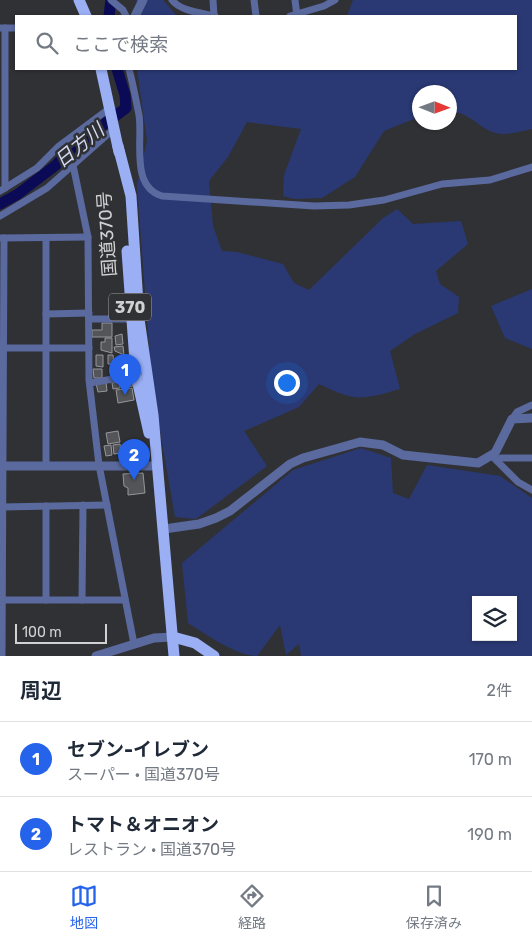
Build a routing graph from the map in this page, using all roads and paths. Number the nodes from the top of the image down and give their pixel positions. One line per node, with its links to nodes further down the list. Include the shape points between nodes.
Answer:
1 (79, 0): 10 (highway)
2 (112, 0): 9 (street)
3 (143, 0): 11 (street)
4 (172, 0): 12 (street, via 192,11)
5 (213, 0): 13 (street)
6 (254, 0): 14 (street)
7 (295, 0): 15 (street)
8 (335, 0): 16 (street)
9 (125, 13)
10 (86, 15)
11 (136, 15)
12 (210, 15)
13 (215, 15)
14 (256, 15)
15 (297, 15)
16 (300, 15)
17 (2, 28): 18 (street); 26 (street)
18 (15, 28)
19 (101, 70): 21 (highway, 国道370号 / 370)
20 (129, 70): 25 (street, via 139,116 140,168 153,193 162,196 314,206 349,205 384,200 442,184 490,180)
21 (111, 109): 22 (highway, 国道370号 / 370); 26 (street, via 59,146 37,168)
22 (115, 126): 23 (highway, 国道370号 / 370); 24 (street)
23 (118, 146): 33 (highway, 国道370号 / 370); 47 (highway, 国道370号 / 370, via 131,196 139,319)
24 (73, 165): 27 (street, via 47,188); 28 (street)
25 (532, 167)
26 (3, 189)
27 (0, 216)
28 (88, 237): 30 (street); 32 (street)
29 (2, 238): 30 (street); 34 (street)
30 (46, 238): 31 (street)
31 (46, 314): 32 (street); 35 (street)
32 (89, 316): 33 (street); 36 (street)
33 (131, 319): 37 (highway, 国道370号 / 370)
34 (2, 348): 35 (street); 44 (street)
35 (46, 348): 36 (street); 45 (street)
36 (89, 348): 38 (street)
37 (136, 375): 38 (street); 47 (highway, 国道370号 / 370)
38 (90, 383): 46 (street)
39 (532, 405): 41 (street, via 517,412)
40 (532, 418): 41 (street)
41 (512, 419): 43 (street)
42 (532, 458): 43 (street)
43 (494, 459): 48 (street, via 518,482); 53 (street, via 462,463 403,455 383,445 360,442 290,464 230,511 216,518)
44 (1, 466): 45 (street); 51 (street)
45 (46, 466): 46 (street)
46 (99, 466): 47 (street); 50 (street)
47 (157, 466): 53 (highway, 国道370号 / 370)
48 (532, 490)
49 (82, 505): 50 (street); 52 (street); 57 (street)
50 (107, 505): 58 (street)
51 (2, 506): 52 (street); 54 (street)
52 (46, 506): 56 (street)
53 (164, 529): 59 (highway, 国道370号 / 370)
54 (1, 568): 55 (street)
55 (2, 600): 56 (street); 61 (street)
56 (46, 600): 57 (street)
57 (82, 600): 58 (street)
58 (126, 600): 60 (street)
59 (173, 638): 60 (street, via 154,638); 63 (highway, 370); 64 (highway, via 195,643)
60 (134, 644): 62 (street)
61 (2, 656)
62 (96, 656)
63 (174, 656)
64 (214, 656)

